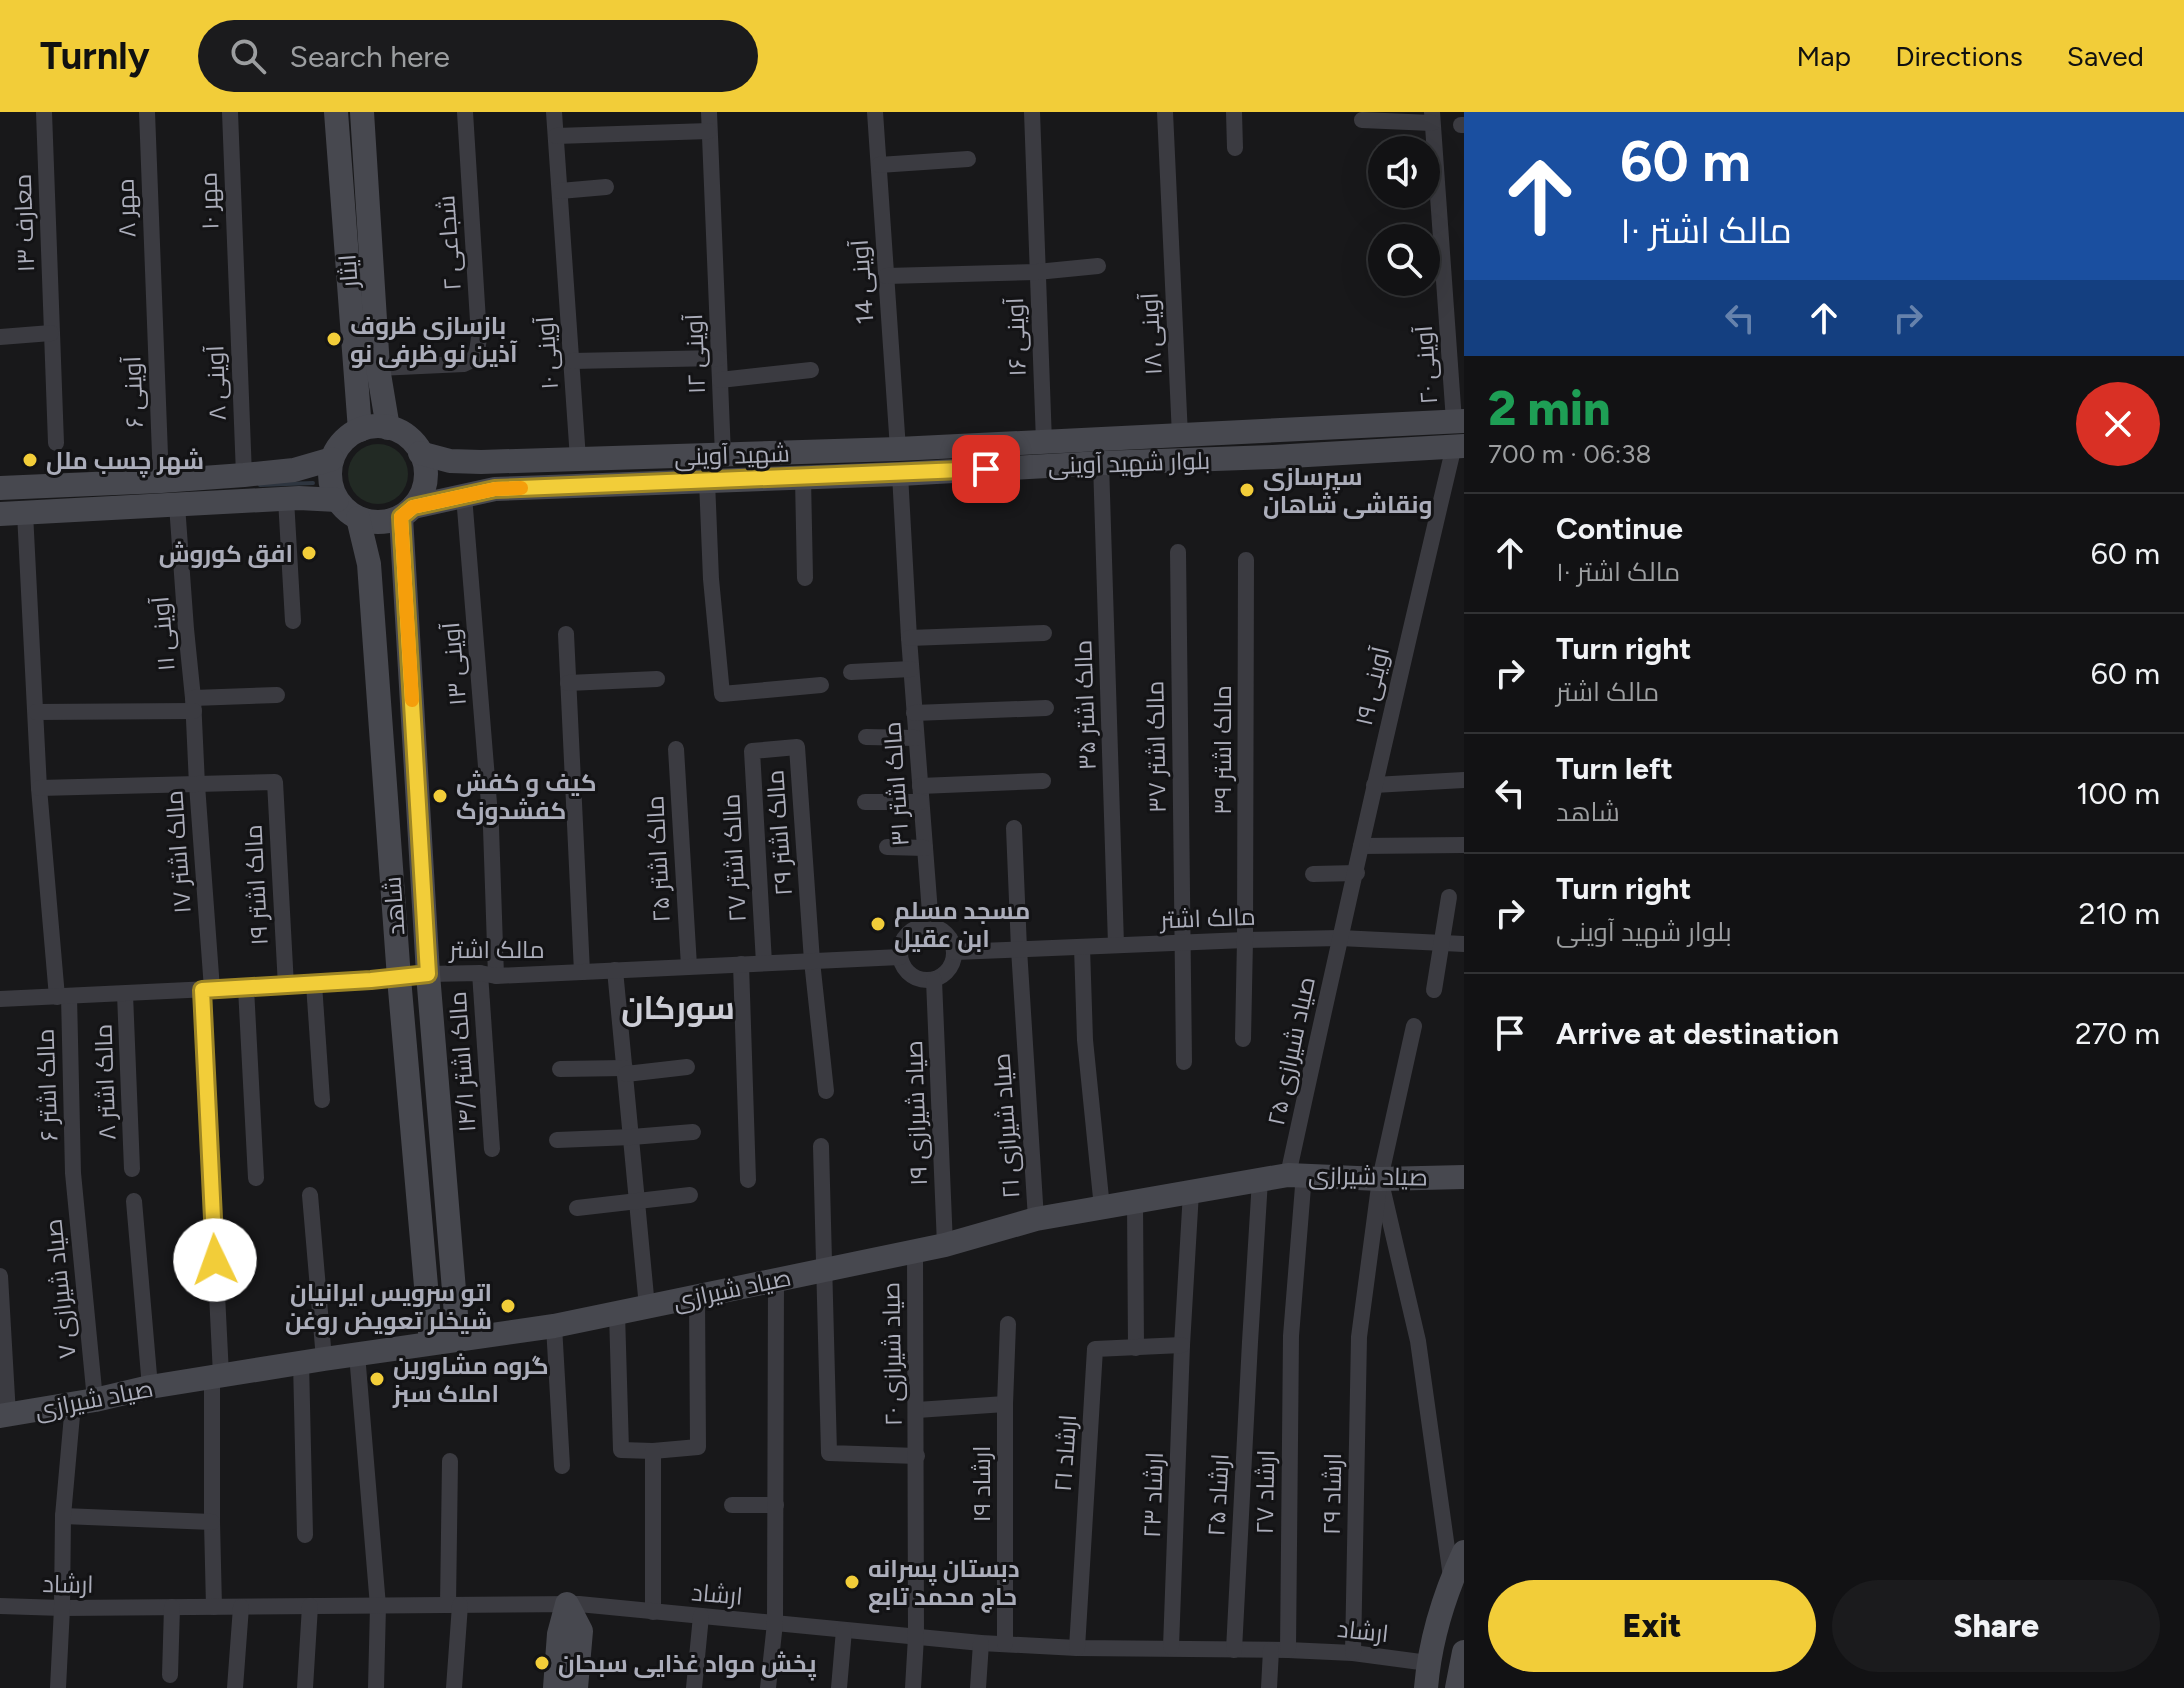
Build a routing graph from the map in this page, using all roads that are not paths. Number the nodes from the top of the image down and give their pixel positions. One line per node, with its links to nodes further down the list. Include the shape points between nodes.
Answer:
1 (44, 112): 27 (street, معارف ۱۳)
2 (147, 112): 26 (street, مهر ۸)
3 (230, 112): 25 (street, مهر ۱۰)
4 (336, 112): 36 (street, ایثار)
5 (362, 112): 31 (street, ایثار)
6 (465, 112): 31 (street, شجاعی ۲, via 477,353 464,364)
7 (554, 112): 16 (street, ۱۰ آوینی)
8 (709, 112): 15 (street, ۱۲ آوینی)
9 (875, 112): 19 (street, آوینی 14)
10 (1032, 112): 23 (street, ۱۶ آوینی)
11 (1165, 112): 37 (street, ۱۸ آوینی)
12 (1234, 112): 17 (street)
13 (1432, 116): 14 (street); 34 (street, آوینی ۲۰)
14 (1362, 120)
15 (709, 131): 16 (street); 29 (street, ۱۲ آوینی)
16 (556, 136): 21 (street, ۱۰ آوینی)
17 (1235, 148)
18 (968, 159): 19 (street)
19 (879, 165): 24 (street, آوینی 14)
20 (606, 187): 21 (street)
21 (560, 191): 30 (street, ۱۰ آوینی)
22 (1098, 266): 23 (street)
23 (1037, 272): 24 (street); 38 (street, ۱۶ آوینی)
24 (886, 276): 41 (street, آوینی 14)
25 (237, 289): 48 (street, ۸ آوینی)
26 (154, 301): 50 (street, ۶ آوینی)
27 (51, 333): 28 (street); 39 (street, معارف ۱۳)
28 (0, 337)
29 (719, 358): 30 (street); 33 (street, ۱۲ آوینی)
30 (572, 361): 45 (street, ۱۰ آوینی)
31 (378, 368): 35 (street, ایثار)
32 (811, 370): 33 (street)
33 (720, 380): 43 (street, ۱۲ آوینی)
34 (1459, 421): 37 (street, بلوار شهید آوینی)
35 (388, 428): 36 (street); 42 (street, via 412,441)
36 (360, 430): 44 (street)
37 (1180, 436): 38 (street, بلوار شهید آوینی)
38 (1044, 442): 41 (street, شهید آوینی)
39 (56, 443)
40 (1459, 446): 46 (street, بلوار شهید آوینی); 85 (street, آوینی ۱۹)
41 (898, 449): 43 (street, شهید آوینی)
42 (420, 453): 45 (street, شهید آوینی, via 450,461); 57 (street, via 425,481)
43 (723, 455): 45 (street, شهید آوینی)
44 (332, 459): 48 (street, via 294,470); 55 (street, via 331,487)
45 (578, 459)
46 (1101, 463): 47 (street, بلوار شهید آوینی); 103 (street, مالک اشتر ۳۵)
47 (900, 474): 49 (street, بلوار شهید آوینی); 67 (street, مالک اشتر ۳۱)
48 (244, 475): 50 (street)
49 (803, 478): 51 (street, بلوار شهید آوینی); 63 (street)
50 (161, 481): 52 (street)
51 (707, 481): 53 (street, بلوار شهید آوینی, via 495,489); 72 (street, via 722,694)
52 (0, 488)
53 (464, 496): 57 (street, بلوار شهید آوینی); 115 (street, آوینی ۱۳, via 491,828)
54 (286, 499): 55 (street); 56 (street); 64 (street)
55 (337, 500): 60 (street)
56 (177, 505): 58 (street); 74 (street, ۱۱ آوینی)
57 (407, 512): 60 (street, via 380,522); 114 (street, شاهد)
58 (25, 513): 59 (street); 76 (street, مالک اشتر ۶)
59 (0, 514)
60 (358, 518): 116 (street, شاهد, via 369,564)
61 (1178, 552): 100 (street, مالک اشتر ۳۷)
62 (1246, 560): 99 (street, مالک اشتر ۳۹)
63 (805, 578)
64 (293, 621)
65 (1044, 633): 67 (street)
66 (566, 634): 71 (street)
67 (909, 638): 68 (street, مالک اشتر ۳۱)
68 (911, 669): 69 (street); 77 (street, مالک اشتر ۳۱)
69 (851, 672)
70 (657, 679): 71 (street)
71 (568, 683): 113 (street)
72 (821, 685)
73 (277, 695): 74 (street)
74 (194, 704): 76 (street); 84 (street, مالک اشتر ۱۷)
75 (1046, 708): 77 (street)
76 (36, 712): 86 (street, مالک اشتر ۶)
77 (914, 713): 79 (street, مالک اشتر ۳۱)
78 (866, 737): 79 (street)
79 (916, 738): 87 (street, مالک اشتر ۳۱)
80 (676, 749): 111 (street, مالک اشتر ۲۵)
81 (752, 751): 108 (street, مالک اشتر ۲۹, via 797,747); 109 (street, مالک اشتر ۲۷)
82 (1464, 780): 85 (street)
83 (1043, 781): 87 (street)
84 (197, 785): 86 (street); 119 (street, مالک اشتر ۱۹, via 275,782); 121 (street, مالک اشتر ۱۷)
85 (1374, 785): 91 (street, آوینی ۱۹)
86 (39, 788): 124 (street, مالک اشتر ۶)
87 (921, 794): 88 (street); 93 (street, مالک اشتر ۳۱)
88 (865, 802)
89 (1014, 828): 105 (street, صیاد شیرازی ۲۱)
90 (1464, 845): 91 (street)
91 (1361, 846): 94 (street, آوینی ۱۹)
92 (887, 847): 93 (street)
93 (925, 848): 97 (street, مالک اشتر ۳۱)
94 (1357, 873): 95 (street); 98 (street, آوینی ۱۹)
95 (1313, 874)
96 (1449, 897): 101 (street)
97 (931, 926): 106 (street, via 950,937); 107 (street, via 908,933)
98 (1340, 938): 99 (street, مالک اشتر); 101 (street, مالک اشتر); 141 (street, صیاد شیرازی ۲۵)
99 (1245, 940): 100 (street, مالک اشتر); 127 (street, مالک اشتر ۳۹)
100 (1182, 942): 103 (street, مالک اشتر); 128 (street, مالک اشتر ۳۷)
101 (1441, 943): 102 (street, مالک اشتر); 122 (street)
102 (1464, 944)
103 (1116, 945): 104 (street, مالک اشتر)
104 (1082, 947): 105 (street, مالک اشتر); 154 (street, via 1085,1040)
105 (1019, 949): 106 (street, مالک اشتر); 155 (street, صیاد شیرازی ۲۱)
106 (955, 952): 117 (street, via 949,969)
107 (900, 957): 108 (street, مالک اشتر); 117 (street, via 908,973)
108 (812, 961): 109 (street, مالک اشتر); 132 (street)
109 (764, 963): 110 (street, مالک اشتر)
110 (741, 964): 111 (street, مالک اشتر); 145 (street)
111 (689, 966): 112 (street, مالک اشتر)
112 (615, 970): 113 (street, مالک اشتر); 131 (street)
113 (582, 972): 115 (street, مالک اشتر)
114 (428, 974): 115 (street, مالک اشتر); 116 (street, مالک اشتر); 167 (street, شاهد)
115 (488, 974): 138 (street, مالک اشتر ۱۴/۱)
116 (399, 978): 118 (street, مالک اشتر); 168 (street, شاهد)
117 (934, 980): 156 (street, صیاد شیرازی ۱۹)
118 (314, 984): 119 (street, مالک اشتر); 133 (street)
119 (286, 986): 120 (street, مالک اشتر)
120 (246, 988): 121 (street, مالک اشتر); 143 (street)
121 (207, 990): 123 (street, مالک اشتر); 173 (street, مالک اشتر ۱۷)
122 (1434, 990)
123 (125, 994): 124 (street, مالک اشتر); 139 (street, مالک اشتر ۸)
124 (63, 996): 125 (street, مالک اشتر); 140 (street, مالک اشتر ۶)
125 (0, 999)
126 (1414, 1026): 144 (street, ارشاد ۲۹)
127 (1243, 1039)
128 (1184, 1062)
129 (687, 1067): 131 (street)
130 (560, 1069): 131 (street)
131 (626, 1071): 135 (street)
132 (826, 1091)
133 (322, 1100)
134 (693, 1132): 135 (street)
135 (632, 1137): 136 (street); 151 (street)
136 (557, 1140)
137 (821, 1146): 158 (street)
138 (492, 1149)
139 (132, 1169)
140 (73, 1173): 175 (street, صیاد شیرازی ۷)
141 (1296, 1175): 144 (street, صیاد شیرازی); 146 (street, صیاد شیرازی); 166 (street, صیاد شیرازی ۲۵)
142 (1464, 1177): 144 (street, صیاد شیرازی)
143 (256, 1178)
144 (1380, 1179): 189 (street, via 1418,1341); 212 (street, ارشاد ۲۹, via 1359,1337)
145 (748, 1180)
146 (1260, 1180): 147 (street, صیاد شیرازی); 209 (street, ارشاد ۲۵)
147 (1191, 1192): 152 (street, صیاد شیرازی); 169 (street, ارشاد ۲۳)
148 (310, 1195): 172 (street)
149 (690, 1195): 151 (street)
150 (134, 1201): 174 (street)
151 (637, 1201): 153 (street); 162 (street)
152 (1135, 1202): 154 (street, صیاد شیرازی); 170 (street)
153 (577, 1208)
154 (1102, 1208): 155 (street, صیاد شیرازی)
155 (1036, 1219): 156 (street, صیاد شیرازی)
156 (945, 1245): 157 (street, صیاد شیرازی)
157 (915, 1251): 158 (street, صیاد شیرازی); 177 (street, صیاد شیرازی ۲۰)
158 (826, 1270): 160 (street, صیاد شیرازی); 180 (street, via 829,1453)
159 (0, 1276): 178 (street)
160 (776, 1280): 161 (street, صیاد شیرازی); 184 (street)
161 (697, 1296): 162 (street, صیاد شیرازی); 179 (street, via 698,1447)
162 (647, 1307): 163 (street, صیاد شیرازی)
163 (617, 1313): 165 (street, صیاد شیرازی); 179 (street, via 621,1450)
164 (1008, 1324): 176 (street, ارشاد ۱۹)
165 (554, 1326): 167 (street, صیاد شیرازی); 182 (street)
166 (1291, 1336): 210 (street, ارشاد ۲۷)
167 (458, 1339): 168 (street, صیاد شیرازی)
168 (431, 1343): 171 (street, صیاد شیرازی)
169 (1182, 1345): 170 (street, ارشاد ۲۱); 207 (street, ارشاد ۲۳)
170 (1136, 1348): 208 (street, ارشاد ۲۱, via 1095,1349)
171 (357, 1354): 172 (street, صیاد شیرازی); 194 (street)
172 (312, 1360): 173 (street, صیاد شیرازی); 187 (street)
173 (217, 1376): 174 (street, صیاد شیرازی); 186 (street, مالک اشتر ۱۷)
174 (150, 1387): 175 (street, صیاد شیرازی)
175 (84, 1402): 178 (street, صیاد شیرازی); 185 (street, صیاد شیرازی ۷)
176 (1005, 1404): 177 (street); 206 (street, ارشاد ۱۹)
177 (917, 1410): 180 (street, صیاد شیرازی ۲۰)
178 (4, 1415)
179 (653, 1451): 199 (street)
180 (917, 1456): 204 (street, صیاد شیرازی ۲۰)
181 (450, 1461): 191 (street)
182 (562, 1466)
183 (732, 1505): 184 (street)
184 (776, 1505): 201 (street)
185 (63, 1516): 186 (street); 198 (street, صیاد شیرازی ۷)
186 (212, 1522): 196 (street, مالک اشتر ۱۷)
187 (305, 1535)
188 (1464, 1552): 189 (street)
189 (1451, 1579): 213 (street)
190 (567, 1604): 191 (street, ارشاد); 199 (street, ارشاد); 203 (street)
191 (454, 1605): 194 (street, ارشاد); 219 (street)
192 (0, 1606): 198 (street, ارشاد)
193 (310, 1606): 194 (street, ارشاد); 197 (street, ارشاد); 216 (street)
194 (378, 1606): 215 (street)
195 (172, 1607): 196 (street, ارشاد); 198 (street, ارشاد); 214 (street)
196 (214, 1607): 197 (street, ارشاد)
197 (241, 1607): 218 (street)
198 (62, 1608): 217 (street, صیاد شیرازی ۷)
199 (653, 1612): 200 (street, ارشاد)
200 (701, 1616): 201 (street, ارشاد); 222 (street)
201 (775, 1623): 202 (street, ارشاد); 223 (street)
202 (844, 1630): 204 (street, ارشاد); 224 (street)
203 (570, 1632): 220 (street); 221 (street)
204 (916, 1637): 205 (street, ارشاد); 225 (street, صیاد شیرازی ۲۰)
205 (981, 1643): 206 (street, ارشاد); 226 (street)
206 (1005, 1644): 208 (street, ارشاد)
207 (1171, 1647): 208 (street, ارشاد); 209 (street, ارشاد)
208 (1077, 1648)
209 (1234, 1650): 210 (street, ارشاد)
210 (1280, 1650): 212 (street, ارشاد); 227 (street, ارشاد ۲۷)
211 (1464, 1652): 229 (street)
212 (1353, 1653): 213 (street, ارشاد)
213 (1428, 1663): 228 (street)
214 (170, 1675)
215 (376, 1686)
216 (305, 1687)
217 (58, 1688)
218 (235, 1688)
219 (454, 1688)
220 (555, 1688)
221 (576, 1688)
222 (694, 1688)
223 (768, 1688)
224 (839, 1688)
225 (913, 1688)
226 (978, 1688)
227 (1269, 1688)
228 (1426, 1688)
229 (1457, 1688)

